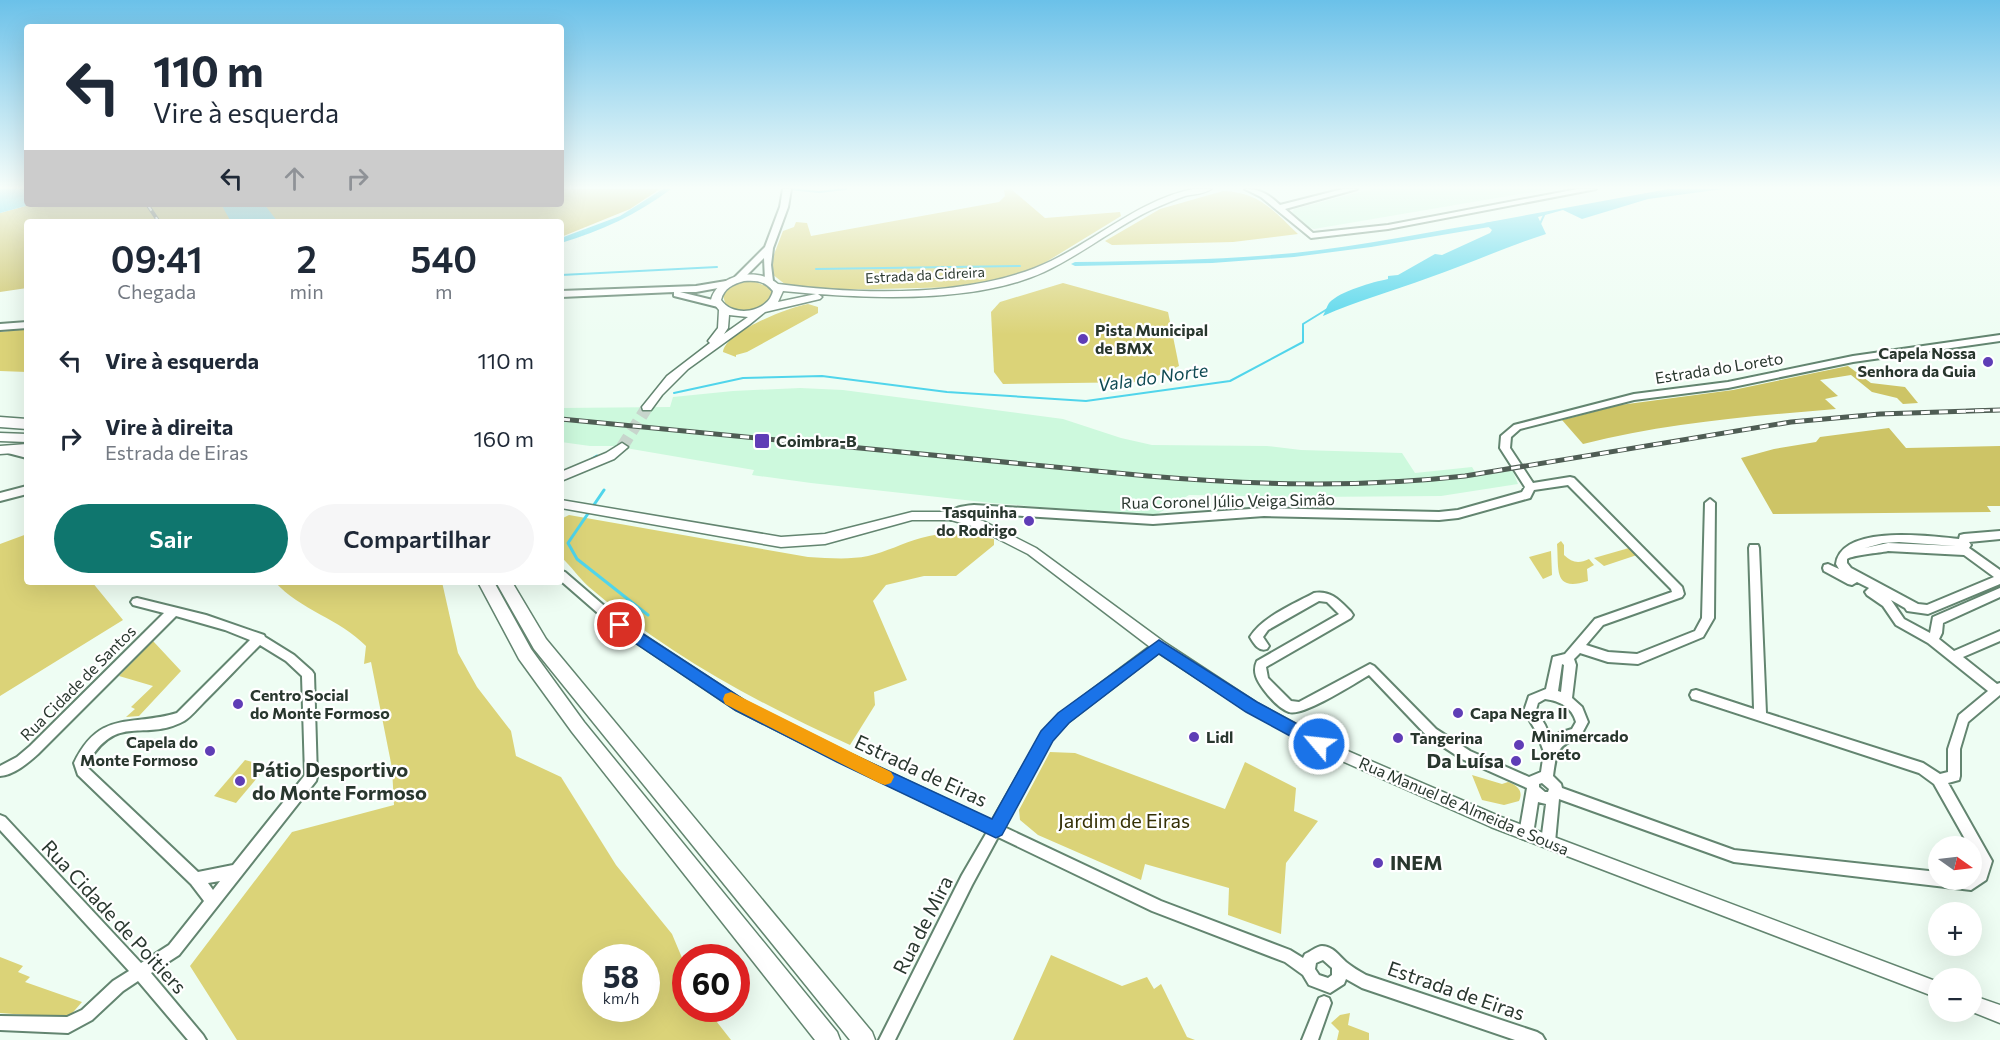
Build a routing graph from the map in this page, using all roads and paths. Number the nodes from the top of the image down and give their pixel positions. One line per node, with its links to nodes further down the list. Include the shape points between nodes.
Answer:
1 (772, 238): 3 (street)
2 (1097, 238): 9 (main road, Estrada da Cidreira, via 1026,277 986,288)
3 (769, 248): 4 (street); 6 (street, via 767,265)
4 (738, 279): 5 (main road, Estrada da Cidreira); 6 (main road, Estrada da Cidreira, via 755,278)
5 (726, 284): 7 (street); 10 (main road, Estrada da Cidreira, via 718,292)
6 (773, 284): 9 (main road, Estrada da Cidreira); 11 (main road, via 776,299)
7 (656, 291): 8 (street); 10 (street, via 693,297)
8 (564, 294)
9 (835, 294): 11 (main road, Estrada da Cidreira)
10 (721, 307): 11 (main road, Estrada da Cidreira, via 742,314); 15 (main road, Estrada da Cidreira, via 723,328)
11 (766, 308): 15 (main road, Estrada da Cidreira)
12 (24, 326): 13 (street)
13 (0, 327)
14 (2000, 338): 28 (street, Estrada do Loreto, via 1853,359 1728,385 1634,397 1516,427 1506,436 1505,448)
15 (707, 350): 16 (main road, Estrada da Cidreira, via 668,382)
16 (647, 407)
17 (0, 415): 18 (highway)
18 (24, 416)
19 (0, 422): 20 (highway)
20 (24, 424)
21 (0, 437): 22 (main road)
22 (24, 438)
23 (622, 447): 27 (main road, via 610,456)
24 (24, 448): 25 (main road)
25 (3, 450): 26 (street)
26 (24, 454)
27 (564, 474)
28 (1530, 487): 33 (street, Rua Coronel Júlio Veiga Simão, via 1526,495 1439,516 1269,512 1153,520 962,510); 54 (street, Rua Coronel Júlio Veiga Simão, via 1570,481 1676,587 1678,594 1599,622)
29 (24, 490): 30 (street)
30 (0, 497)
31 (1710, 503): 54 (street, via 1708,618 1699,634 1638,658 1608,657)
32 (569, 507): 33 (main road, Rua Manuel de Almeida e Sousa, via 781,542 825,538 912,516)
33 (951, 516): 52 (main road, Rua Manuel de Almeida e Sousa, via 979,524 1032,551)
34 (2000, 535): 35 (street, via 1964,538)
35 (1963, 543): 37 (street, via 1881,539 1856,545); 39 (street)
36 (1754, 548): 61 (street)
37 (1847, 552): 41 (street, via 1888,547 1966,551); 46 (street, via 1842,564 1847,571)
38 (1828, 568): 47 (street, via 1875,594)
39 (2000, 570)
40 (564, 578): 69 (street, Estrada de Eiras, via 620,625 741,706)
41 (2000, 578): 46 (street, via 1928,610)
42 (488, 585): 89 (highway, via 525,654 572,718)
43 (506, 585): 87 (highway, via 547,653)
44 (2000, 592): 51 (street, via 1937,620)
45 (137, 602): 48 (street)
46 (1917, 609): 47 (street)
47 (1892, 610): 51 (street, via 1900,622)
48 (173, 612): 50 (street, via 244,630); 63 (street, Rua Cidade de Santos, via 34,750)
49 (2000, 636): 55 (street)
50 (260, 638): 73 (street, via 308,674 311,777); 75 (street, via 181,717 114,727 94,742 80,764)
51 (1932, 640): 55 (street)
52 (1159, 646): 69 (street, Rua de Mira, via 1064,718 1047,736); 70 (main road, Rua Manuel de Almeida e Sousa, via 1252,707 1338,753)
53 (1263, 646): 66 (street, via 1256,638 1264,627 1318,596 1330,598 1347,615 1261,664 1260,677 1287,705 1301,707 1370,669 1432,733 1466,755)
54 (1577, 647): 56 (street)
55 (1952, 657): 57 (street)
56 (1568, 658): 58 (street, via 1557,660); 60 (street)
57 (1998, 690): 65 (street, via 1963,720 1954,749 1954,776)
58 (1551, 694): 60 (street); 62 (street, via 1533,700 1530,711)
59 (1696, 695): 61 (street)
60 (1566, 700): 62 (street, via 1581,717 1580,729 1563,737)
61 (1760, 716): 65 (street, via 1923,769)
62 (1550, 752): 64 (street)
63 (1, 774)
64 (1546, 779): 66 (street, via 1538,777); 67 (street, via 1554,784)
65 (1939, 780): 71 (street)
66 (1532, 787): 67 (street, via 1543,798); 70 (street)
67 (1555, 794): 72 (street); 74 (street, via 1734,856)
68 (2, 828): 79 (street, Rua Cidade de Poitiers)
69 (996, 830): 77 (street, Estrada de Eiras, via 1157,906); 90 (street, Rua de Mira)
70 (1526, 834): 72 (main road, Rua Manuel de Almeida e Sousa)
71 (1970, 836)
72 (1548, 842): 82 (main road, Rua Manuel de Almeida e Sousa)
73 (236, 871): 75 (street); 76 (street)
74 (1928, 878)
75 (196, 879): 76 (street)
76 (213, 901): 79 (street, via 174,950)
77 (1310, 963): 78 (street, Estrada de Eiras, via 1316,954 1327,955); 81 (street, Estrada de Eiras, via 1311,976 1319,984 1330,986)
78 (1339, 966): 80 (street, Estrada de Eiras); 81 (street)
79 (140, 972): 86 (street, via 87,1015 68,1025); 88 (street, Rua Cidade de Poitiers)
80 (1362, 981): 81 (street, Estrada de Eiras); 92 (street, Estrada de Eiras)
81 (1337, 982)
82 (1928, 986)
83 (1324, 1003): 91 (street)
84 (1982, 1007): 85 (main road)
85 (2000, 1014)
86 (0, 1023)
87 (858, 1033)
88 (198, 1040)
89 (828, 1040)
90 (887, 1040)
91 (1310, 1040)
92 (1537, 1040)

